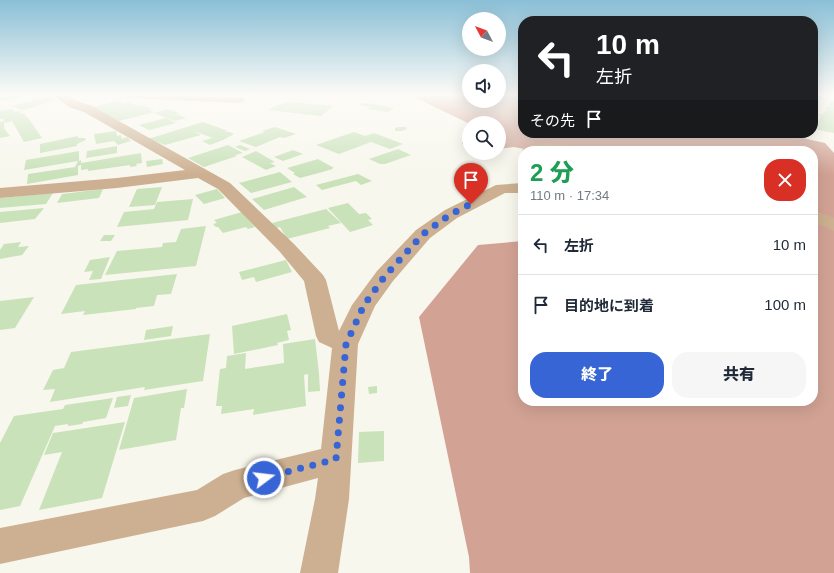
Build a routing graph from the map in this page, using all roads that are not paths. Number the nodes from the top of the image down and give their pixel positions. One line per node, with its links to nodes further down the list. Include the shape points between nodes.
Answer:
1 (110, 122): 2 (street)
2 (200, 173): 4 (street); 7 (street, via 224,186 287,248 315,280 328,336)
3 (518, 187): 7 (street, via 502,188 451,214 423,234 385,276 364,305)
4 (0, 193)
5 (818, 217): 6 (street)
6 (834, 225)
7 (346, 344): 8 (street)
8 (336, 459): 9 (street, via 235,485 203,505); 10 (street)
9 (0, 546)
10 (319, 573)

